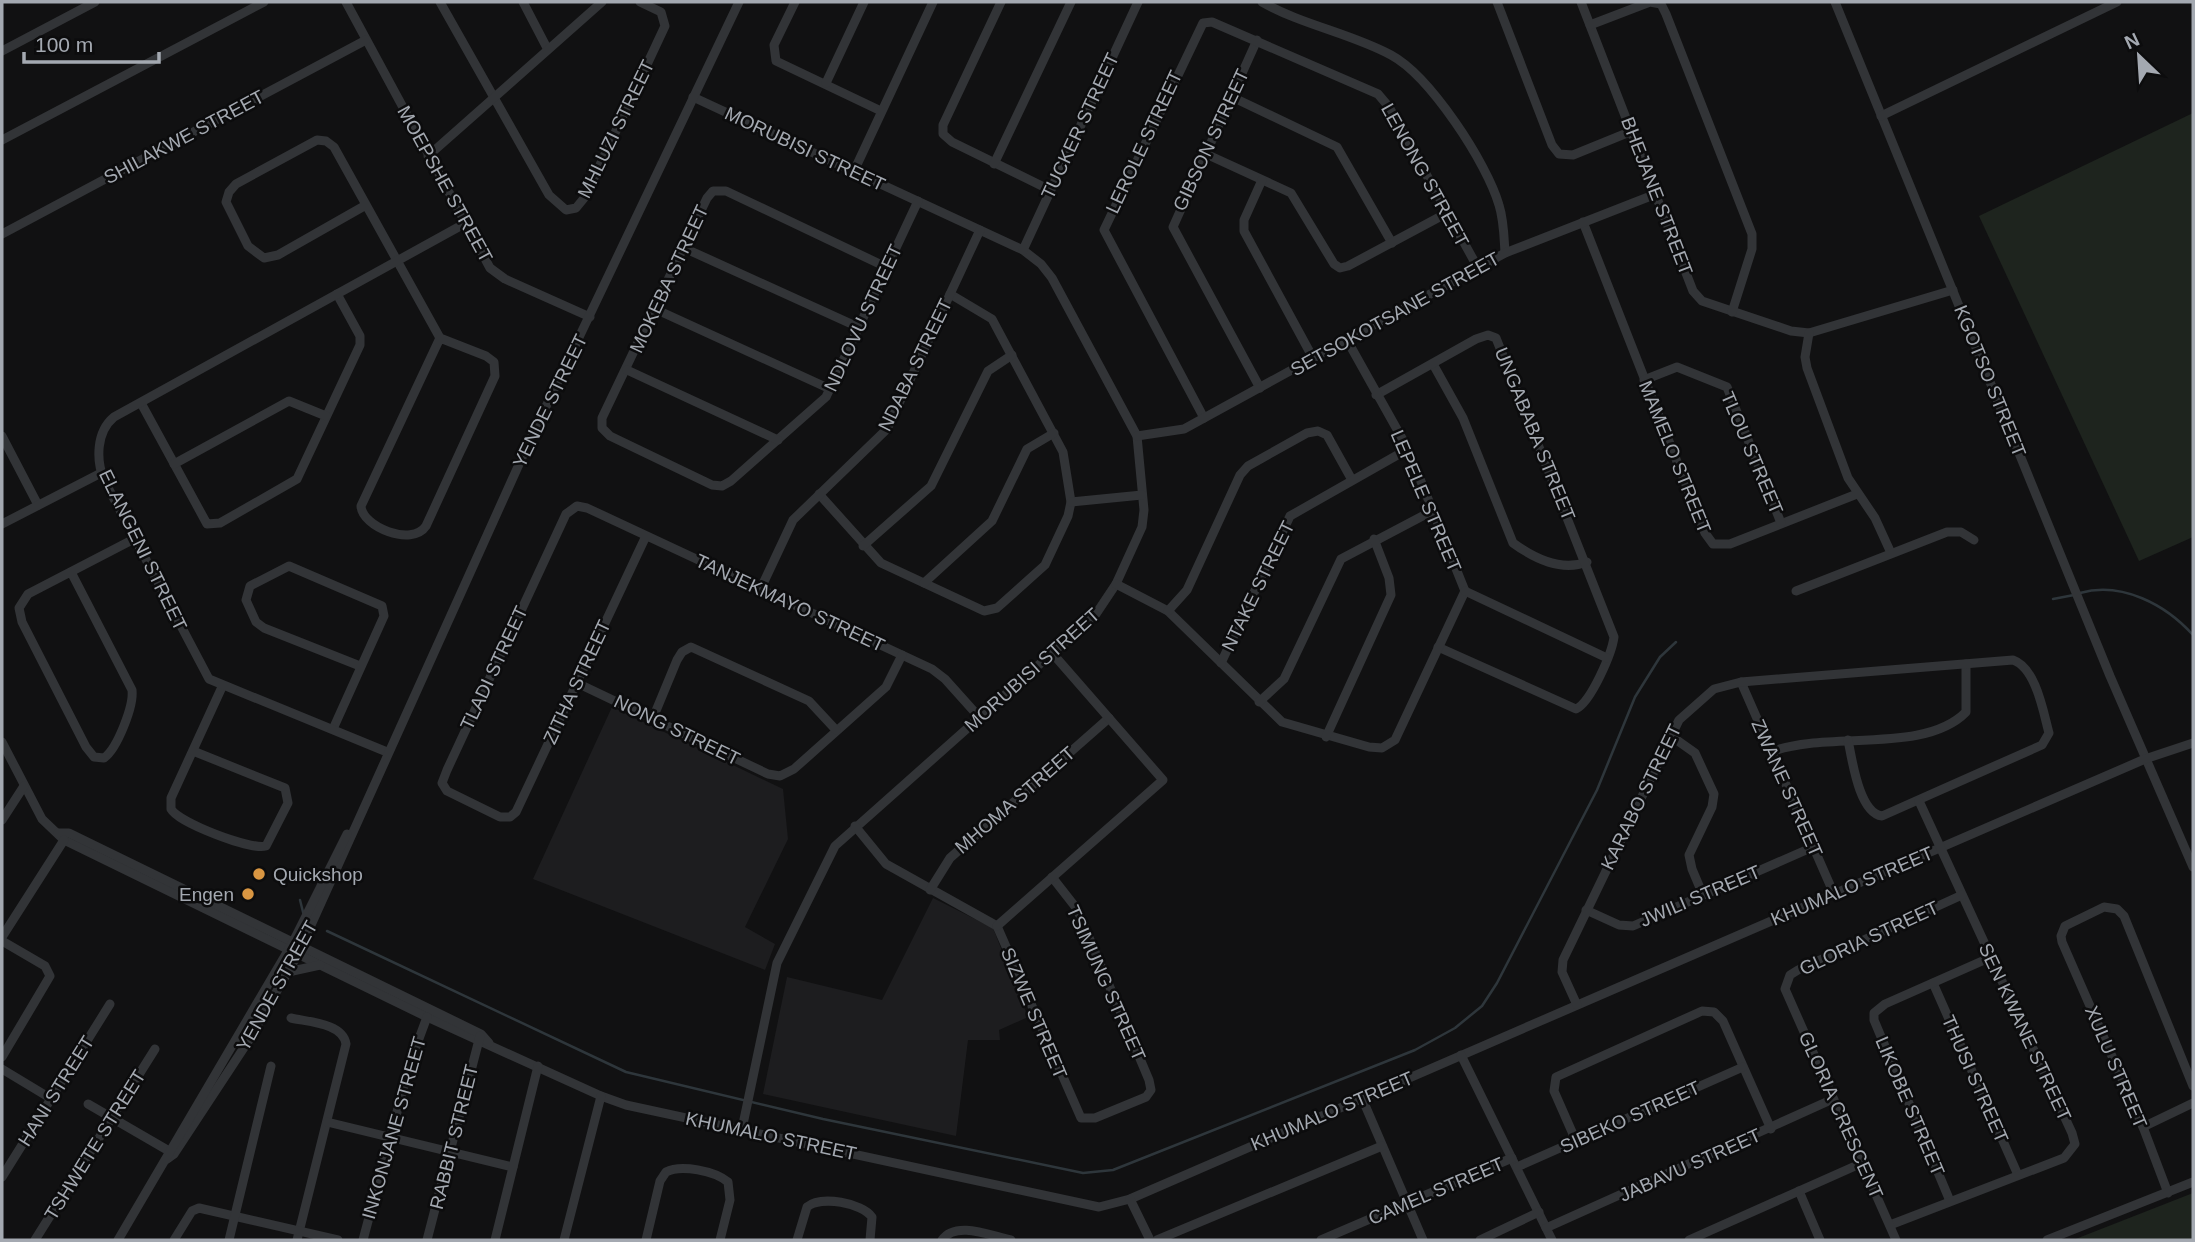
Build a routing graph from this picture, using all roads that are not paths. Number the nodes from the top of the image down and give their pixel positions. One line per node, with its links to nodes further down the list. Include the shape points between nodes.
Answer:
1 (95, 2): 25 (street)
2 (264, 2): 33 (street)
3 (346, 2): 22 (street, MOEPSHE STREET)
4 (440, 2): 27 (street)
5 (523, 2): 24 (street)
6 (602, 2): 24 (street)
7 (640, 2): 27 (street, MHLUZI STREET, via 661,12 665,26 585,198 576,208 561,208 549,195)
8 (738, 2): 28 (street, YENDE STREET)
9 (794, 2): 26 (street, via 774,57 784,67)
10 (864, 2): 26 (street)
11 (933, 2): 30 (street)
12 (1001, 2): 36 (street, via 943,131 952,142)
13 (1071, 2): 36 (street)
14 (1138, 2): 39 (street, TUCKER STREET)
15 (1262, 2): 51 (street, via 1392,55 1441,99 1498,202)
16 (1497, 2): 32 (street, via 1559,154 1573,155)
17 (1581, 2): 21 (street, BHEJANE STREET)
18 (1835, 2): 31 (street, KGOTSO STREET)
19 (2117, 2): 31 (street)
20 (1212, 22): 23 (street, LENONG STREET); 75 (street, LEROLE STREET, via 1203,23 1195,33 1104,230)
21 (1590, 25): 32 (street, BHEJANE STREET); 59 (street, via 1644,3 1656,2 1664,8 1752,234)
22 (366, 40): 35 (street, MOEPSHE STREET); 47 (street, SHILAKWE STREET)
23 (1257, 40): 29 (street, GIBSON STREET); 43 (street, LENONG STREET, via 1383,98)
24 (547, 48): 27 (street)
25 (2, 51)
26 (826, 83): 30 (street)
27 (493, 96): 35 (street)
28 (693, 97): 37 (street, MORUBISI STREET); 60 (street, YENDE STREET)
29 (1232, 97): 34 (street, GIBSON STREET); 48 (street, via 1337,146)
30 (881, 111): 37 (street)
31 (1881, 116): 55 (street, KGOTSO STREET)
32 (1632, 131): 40 (street, BHEJANE STREET)
33 (2, 140)
34 (1206, 154): 38 (street); 70 (street, GIBSON STREET, via 1175,219 1174,233)
35 (428, 156): 45 (street, MOEPSHE STREET)
36 (994, 164): 39 (street)
37 (854, 172): 41 (street, MORUBISI STREET)
38 (1262, 180): 48 (street, via 1295,196 1340,268); 66 (street, via 1244,220 1244,231)
39 (1050, 190): 50 (street, TUCKER STREET)
40 (1656, 194): 44 (street, SETSOKOTSANE STREET); 59 (street, BHEJANE STREET, via 1693,291 1702,301)
41 (918, 201): 46 (street, MORUBISI STREET); 53 (street, NDLOVU STREET)
42 (366, 205): 42 (street, via 334,148 322,140 236,184 226,202 248,246 264,258 278,255); 52 (street)
43 (1447, 213): 48 (street); 54 (street, LENONG STREET)
44 (1583, 222): 51 (street, SETSOKOTSANE STREET); 69 (street, MAMELO STREET)
45 (464, 224): 52 (street, ELANGENI STREET); 60 (street, MOEPSHE STREET, via 494,272)
46 (980, 230): 50 (street, MORUBISI STREET); 57 (street, NDABA STREET)
47 (2, 234)
48 (1392, 243)
49 (684, 248): 53 (street, MOKEBA STREET, via 707,198 713,191 726,191); 58 (street, MOKEBA STREET); 61 (street)
50 (1023, 250): 78 (street, MORUBISI STREET, via 1052,278)
51 (1505, 253): 54 (street, SETSOKOTSANE STREET)
52 (398, 260): 56 (street, ELANGENI STREET); 63 (street)
53 (886, 267): 61 (street, NDLOVU STREET)
54 (1478, 268): 64 (street, SETSOKOTSANE STREET)
55 (1953, 290): 62 (street, BHEJANE STREET); 131 (street, KGOTSO STREET)
56 (337, 294): 73 (street, ELANGENI STREET); 74 (street, via 361,341)
57 (950, 294): 65 (street, via 988,314); 84 (street, NDABA STREET, via 887,429)
58 (655, 309): 68 (street, MOKEBA STREET); 71 (street)
59 (1732, 312): 62 (street, BHEJANE STREET)
60 (590, 317): 129 (street, YENDE STREET)
61 (858, 327): 71 (street, NDLOVU STREET)
62 (1809, 333): 85 (street, via 1807,368)
63 (440, 338): 63 (street, via 486,356 497,370 426,526 418,535 408,537 370,523 361,506)
64 (1347, 340): 66 (street, SETSOKOTSANE STREET); 72 (street, LEPELE STREET)
65 (1012, 355): 76 (street); 97 (street, via 988,372 931,486)
66 (1314, 358): 70 (street, SETSOKOTSANE STREET)
67 (1433, 364): 72 (street, UNGABABA STREET); 99 (street, via 1463,418 1513,543 1560,567); 99 (street, UNGABABA STREET, via 1483,336 1492,335 1499,341)
68 (627, 370): 79 (street, MOKEBA STREET); 79 (street, NDLOVU STREET, via 602,418 604,432 712,485 732,481)
69 (1644, 380): 91 (street, TLOU STREET, via 1677,367 1727,387); 91 (street, MAMELO STREET, via 1708,539 1717,545 1730,544)
70 (1260, 388): 75 (street, SETSOKOTSANE STREET)
71 (830, 389): 79 (street, NDLOVU STREET, via 823,401)
72 (1376, 395): 80 (street, LEPELE STREET)
73 (141, 403): 81 (street); 82 (street, ELANGENI STREET, via 105,426 99,451)
74 (326, 416): 81 (street, via 289,401); 81 (street, via 297,479 215,525 203,521)
75 (1204, 418): 78 (street, SETSOKOTSANE STREET, via 1171,432)
76 (1054, 433): 87 (street, via 1066,460); 101 (street, via 1027,449 987,526)
77 (2, 436): 88 (street)
78 (1137, 436): 86 (street, MORUBISI STREET)
79 (778, 440)
80 (1408, 449): 83 (street, NTAKE STREET); 90 (street, LEPELE STREET)
81 (174, 464)
82 (101, 473): 88 (street); 94 (street, ELANGENI STREET)
83 (1352, 480): 106 (street, via 1327,435 1318,431 1248,466 1187,590); 111 (street, NTAKE STREET, via 1290,516)
84 (820, 494): 97 (street); 103 (street, NDABA STREET, via 793,520)
85 (1857, 494): 91 (street, MAMELO STREET); 98 (street, via 1875,518)
86 (1142, 495): 87 (street); 102 (street, MORUBISI STREET, via 1142,527)
87 (1071, 502): 101 (street, via 1045,565 997,608 978,609)
88 (38, 505): 92 (street)
89 (587, 508): 93 (street, TANJEKMAYO STREET); 134 (street, TLADI STREET, via 573,507 566,514 444,778 443,788 452,795)
90 (1432, 511): 95 (street); 104 (street, LEPELE STREET)
91 (1781, 523)
92 (2, 524)
93 (646, 536): 103 (street, TANJEKMAYO STREET); 115 (street, ZITHA STREET)
94 (134, 539): 100 (street); 116 (street, ELANGENI STREET, via 206,675)
95 (1374, 539): 117 (street, via 1339,562 1284,679); 124 (street, via 1391,595)
96 (1974, 540): 98 (street, via 1961,532 1947,532)
97 (863, 545): 101 (street, via 881,563)
98 (1891, 553): 105 (street)
99 (1587, 562): 110 (street, UNGABABA STREET, via 1613,631)
100 (71, 572): 100 (street, via 28,594 20,602 19,614 86,747 94,757 104,758 131,708 132,690)
101 (924, 583)
102 (1116, 584): 106 (street, LEPELE STREET); 108 (street, MORUBISI STREET, via 1096,614)
103 (761, 588): 109 (street, TANJEKMAYO STREET)
104 (1465, 591): 107 (street, LEPELE STREET); 110 (street)
105 (1796, 591)
106 (1168, 611): 111 (street, LEPELE STREET)
107 (1438, 647): 110 (street, UNGABABA STREET, via 1576,709 1587,701); 124 (street, LEPELE STREET, via 1391,743 1369,747)
108 (1053, 654): 119 (street, MORUBISI STREET); 120 (street)
109 (902, 655): 119 (street, TANJEKMAYO STREET, via 938,673); 122 (street, via 886,687)
110 (1607, 657)
111 (1221, 663): 117 (street, LEPELE STREET)
112 (1966, 664): 114 (street, KARABO STREET); 125 (street, via 1968,708 1959,718 1922,734); 133 (street, KARABO STREET, via 2018,662 2031,676 2049,733 2046,743)
113 (360, 666): 113 (street, via 384,616 380,603 289,566 250,586 246,600 260,626); 121 (street)
114 (1741, 682): 123 (street, KARABO STREET, via 1714,689 1683,714); 130 (street, ZWANE STREET)
115 (577, 683): 118 (street, NONG STREET); 134 (street, ZITHA STREET, via 516,812)
116 (222, 687): 121 (street, ELANGENI STREET); 128 (street)
117 (1259, 702): 124 (street, LEPELE STREET, via 1282,722)
118 (653, 718): 122 (street, NONG STREET, via 776,776 794,769); 122 (street, via 677,660 691,647 809,701)
119 (980, 718): 136 (street, MORUBISI STREET)
120 (1109, 718): 141 (street, SIZWE STREET, via 1163,780); 142 (street, MHOMA STREET, via 950,858)
121 (333, 729): 129 (street, ELANGENI STREET)
122 (835, 730)
123 (1671, 736): 144 (street, via 1695,753 1714,794 1689,855); 147 (street, KARABO STREET)
124 (1326, 737)
125 (1848, 740): 130 (street, via 1793,745); 133 (street, via 1856,777 1872,812 1882,816)
126 (2, 742): 132 (street, KHUMALO STREET)
127 (2193, 743): 131 (street, KHUMALO STREET)
128 (192, 751): 128 (street, via 285,788 288,803 266,846 253,846 174,814 171,798)
129 (387, 752): 151 (street, YENDE STREET)
130 (1771, 752): 138 (street, ZWANE STREET)
131 (2145, 759): 139 (street, KHUMALO STREET); 140 (street, KGOTSO STREET)
132 (24, 786): 135 (street); 137 (street, KHUMALO STREET, via 42,819)
133 (1919, 801): 139 (street, SEN KWANE STREET)
134 (500, 817)
135 (2, 820)
136 (855, 826): 142 (street, via 882,860); 180 (street, MORUBISI STREET, via 831,852 780,954)
137 (61, 836): 146 (street, KHUMALO STREET, via 69,834); 148 (street, KHUMALO STREET); 150 (street)
138 (1813, 847): 143 (street, ZWANE STREET); 144 (street, JWILI STREET)
139 (1940, 848): 143 (street, KHUMALO STREET); 145 (street, SEN KWANE STREET)
140 (2193, 867)
141 (1052, 877): 149 (street, SIZWE STREET); 170 (street, TSIMUNG STREET, via 1080,916 1149,1080)
142 (930, 890): 149 (street)
143 (1834, 894): 158 (street, KHUMALO STREET)
144 (1703, 895): 147 (street, JWILI STREET, via 1626,927)
145 (1962, 895): 152 (street, SEN KWANE STREET); 156 (street, GLORIA STREET, via 1798,970 1790,975)
146 (218, 906): 148 (street); 151 (street, KHUMALO STREET)
147 (1586, 910): 158 (street, KARABO STREET, via 1562,965)
148 (225, 919): 151 (street, KHUMALO STREET)
149 (997, 926): 170 (street, SIZWE STREET, via 1081,1118 1096,1118)
150 (2, 939): 163 (street, via 45,966 50,976)
151 (295, 948): 153 (street, KHUMALO STREET); 154 (street, YENDE STREET); 161 (street, KHUMALO STREET); 186 (street, YENDE STREET)
152 (1989, 958): 155 (street, LIKOBE STREET); 190 (street, SEN KWANE STREET, via 2075,1144 2064,1158)
153 (322, 965): 154 (street); 159 (street, KHUMALO STREET)
154 (288, 972): 186 (street, YENDE STREET, via 249,1040 174,1154)
155 (1933, 983): 190 (street, THUSI STREET); 196 (street, LIKOBE STREET, via 1877,1008 1874,1020)
156 (1785, 989): 174 (street, GLORIA CRESCENT)
157 (110, 1004): 172 (street, HANI STREET)
158 (1577, 1005): 164 (street, KHUMALO STREET)
159 (427, 1017): 161 (street, KHUMALO STREET); 182 (street, INKONJANE STREET)
160 (291, 1018): 178 (street, via 338,1030 346,1039)
161 (480, 1038): 166 (street, KHUMALO STREET); 185 (street, RABBIT STREET)
162 (155, 1049): 177 (street, TSHWETE STREET)
163 (3, 1054)
164 (1461, 1055): 173 (street, KHUMALO STREET); 187 (street)
165 (271, 1066): 199 (street)
166 (538, 1066): 171 (street, KHUMALO STREET); 189 (street)
167 (1743, 1067): 181 (street); 183 (street, SIBEKO STREET); 183 (street, via 1723,1021 1714,1012 1702,1011 1561,1073 1552,1085)
168 (2, 1069): 172 (street)
169 (2193, 1086): 179 (street, XULU STREET, via 2124,916 2118,909 2104,907 2065,926 2062,942)
170 (1150, 1093)
171 (601, 1096): 180 (street, KHUMALO STREET); 211 (street)
172 (50, 1098): 191 (street, HANI STREET)
173 (1362, 1098): 184 (street); 195 (street, KHUMALO STREET)
174 (1833, 1099): 181 (street, JABAVU STREET); 188 (street, GLORIA CRESCENT)
175 (2193, 1103): 179 (street)
176 (88, 1104): 177 (street)
177 (112, 1118): 186 (street); 203 (street, TSHWETE STREET)
178 (327, 1122): 182 (street); 202 (street)
179 (2143, 1127): 194 (street, XULU STREET)
180 (742, 1129): 195 (street, KHUMALO STREET, via 1087,1205)
181 (1771, 1129): 201 (street, JABAVU STREET)
182 (389, 1136): 185 (street); 208 (street, INKONJANE STREET)
183 (1576, 1141): 187 (street, SIBEKO STREET)
184 (1382, 1146): 197 (street); 219 (street)
185 (450, 1151): 189 (street); 209 (street, RABBIT STREET)
186 (168, 1155): 204 (street, YENDE STREET)
187 (1515, 1162): 197 (street, CAMEL STREET); 198 (street)
188 (1862, 1163): 193 (street); 200 (street, GLORIA CRESCENT)
189 (513, 1167): 210 (street)
190 (2018, 1175): 196 (street, SEN KWANE STREET)
191 (2, 1177)
192 (2193, 1182): 194 (street)
193 (1799, 1191): 224 (street); 225 (street)
194 (2168, 1193): 227 (street)
195 (1130, 1199): 218 (street)
196 (1950, 1201): 200 (street, SEN KWANE STREET)
197 (1408, 1204): 220 (street, CAMEL STREET); 221 (street)
198 (1538, 1212): 201 (street); 222 (street)
199 (236, 1215): 202 (street); 205 (street, via 195,1209); 206 (street)
200 (1890, 1225): 226 (street, GLORIA CRESCENT)
201 (1546, 1228): 223 (street)
202 (298, 1236): 207 (street)
203 (35, 1240)
204 (118, 1240)
205 (174, 1240)
206 (229, 1240)
207 (338, 1240)
208 (363, 1240)
209 (428, 1240)
210 (495, 1240)
211 (564, 1240)
212 (646, 1240): 213 (street, via 660,1181 675,1168 727,1182 731,1193)
213 (719, 1240)
214 (797, 1240): 215 (street, via 807,1207 820,1200 865,1209 873,1217)
215 (870, 1240)
216 (942, 1240): 217 (street, via 963,1230)
217 (1011, 1240)
218 (1150, 1240)
219 (1157, 1240)
220 (1321, 1240)
221 (1423, 1240)
222 (1480, 1240)
223 (1552, 1240)
224 (1689, 1240)
225 (1820, 1240)
226 (1896, 1240)
227 (2047, 1240)

